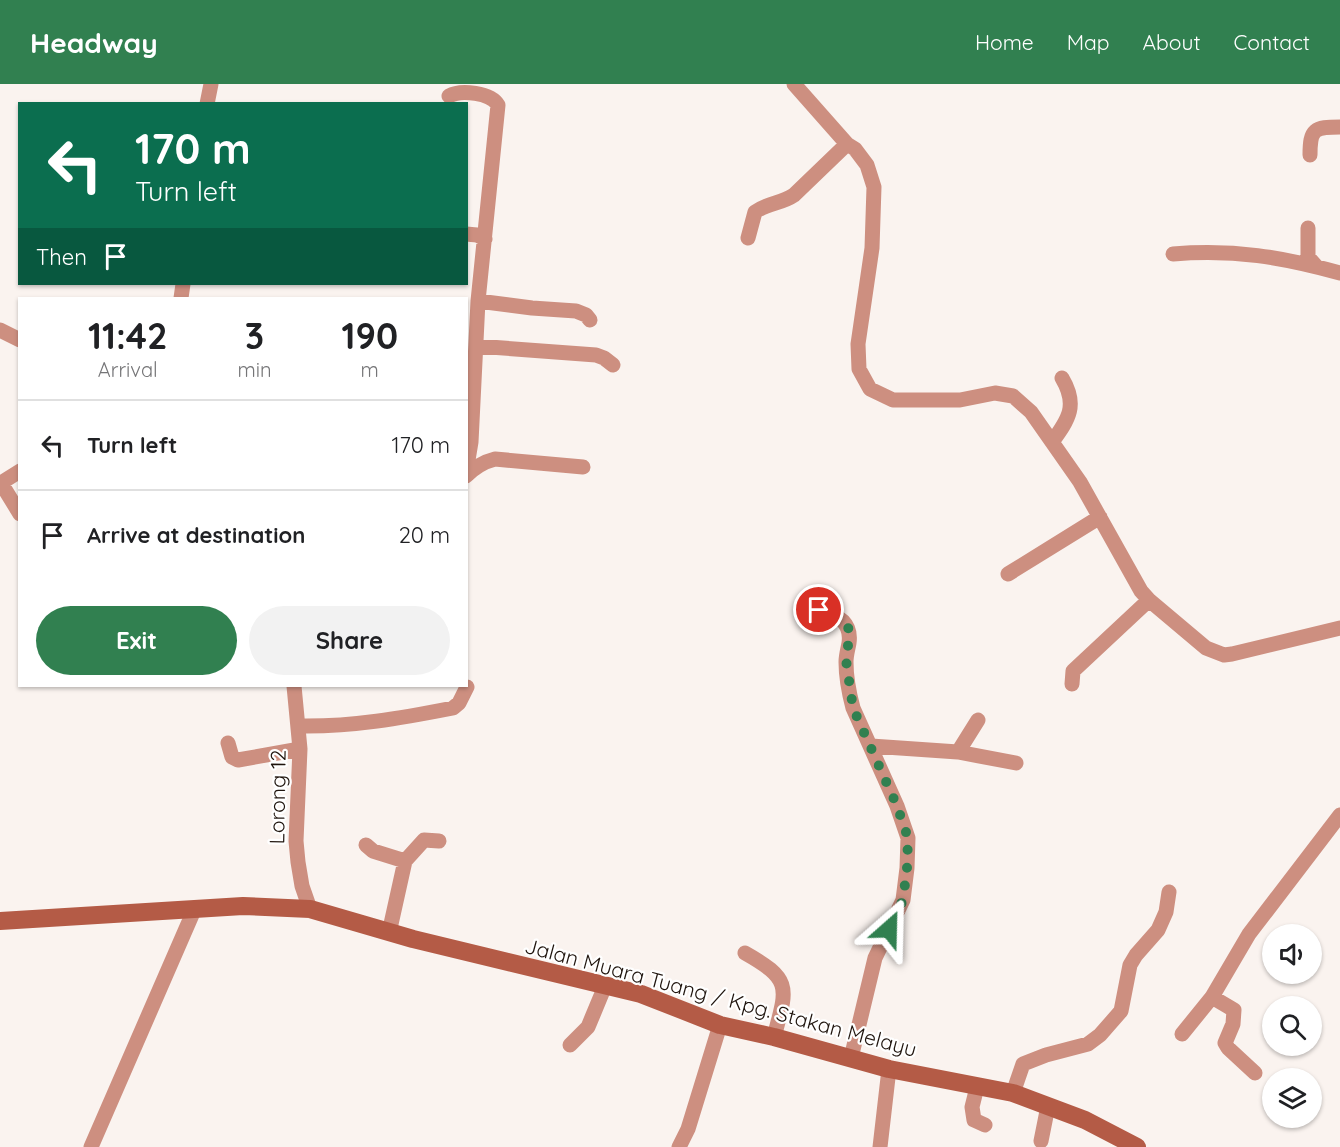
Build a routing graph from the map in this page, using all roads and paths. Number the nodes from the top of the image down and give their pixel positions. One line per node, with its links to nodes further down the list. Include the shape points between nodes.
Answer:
1 (211, 84): 4 (street)
2 (794, 84): 6 (street)
3 (449, 96): 11 (street, via 461,92 490,97 498,105)
4 (207, 102)
5 (1340, 127): 7 (street, via 1314,131)
6 (847, 144): 10 (street, via 794,195 755,212); 22 (street, via 867,165 874,187 872,248 858,344 859,369 870,389 893,400 960,400 995,393 1013,396 1031,412)
7 (1310, 155)
8 (1308, 228): 13 (street, via 1308,257)
9 (468, 234): 11 (street)
10 (748, 238)
11 (484, 239): 15 (street)
12 (1173, 254): 13 (street, via 1267,255)
13 (1316, 266): 14 (street)
14 (1340, 273)
15 (478, 301): 16 (street, via 576,311); 19 (street)
16 (590, 320)
17 (0, 330): 18 (street)
18 (18, 339)
19 (472, 352): 20 (street, via 596,356); 23 (street)
20 (613, 365)
21 (1062, 378): 22 (street, via 1071,393 1069,412)
22 (1052, 442): 28 (street)
23 (468, 461)
24 (583, 467): 26 (street, via 495,459)
25 (18, 472): 27 (street, via 1,483)
26 (468, 472)
27 (18, 511)
28 (1100, 517): 29 (street); 30 (street)
29 (1008, 574)
30 (1149, 600): 32 (street, via 1206,648 1224,655); 33 (street, via 1073,671)
31 (819, 610): 39 (street, via 843,620 850,631 846,660 849,692)
32 (1340, 628)
33 (1072, 684)
34 (294, 687): 37 (street, Lorong 12)
35 (467, 687): 37 (street, via 453,708 376,722)
36 (978, 720): 41 (street)
37 (299, 726): 40 (street, Lorong 12)
38 (228, 743): 40 (street, via 232,757 238,760)
39 (870, 746): 41 (street); 59 (street, via 908,838 907,868 903,900 874,958)
40 (300, 749): 49 (street, Lorong 12, via 297,852)
41 (958, 752): 42 (street)
42 (1016, 763)
43 (1340, 816): 54 (street, via 1249,934)
44 (439, 841): 46 (street, via 424,840)
45 (366, 845): 46 (street, via 372,851)
46 (405, 861): 51 (street)
47 (1169, 892): 63 (street, via 1158,930 1131,965 1121,1011 1088,1044 1023,1064)
48 (195, 908): 49 (main road, Jalan Muara Tuang / Kpg. Stakan Melayu); 50 (main road, Jalan Muara Tuang / Kpg. Stakan Melayu); 67 (street)
49 (310, 909): 51 (main road, Jalan Muara Tuang / Kpg. Stakan Melayu)
50 (0, 921)
51 (389, 933): 53 (main road, Jalan Muara Tuang / Kpg. Stakan Melayu)
52 (745, 953): 57 (street, via 775,973 783,985)
53 (605, 986): 55 (main road, Jalan Muara Tuang / Kpg. Stakan Melayu, via 640,994); 58 (street, via 588,1028)
54 (1212, 998): 56 (street); 61 (street, via 1234,1010 1226,1043)
55 (720, 1025): 57 (main road, Jalan Muara Tuang / Kpg. Stakan Melayu); 68 (street)
56 (1182, 1034)
57 (774, 1037): 59 (main road, Jalan Muara Tuang / Kpg. Stakan Melayu)
58 (570, 1045)
59 (851, 1058): 60 (main road, Jalan Muara Tuang / Kpg. Stakan Melayu)
60 (889, 1069): 62 (main road, Jalan Muara Tuang / Kpg. Stakan Melayu); 69 (street)
61 (1255, 1073)
62 (977, 1087): 63 (main road, Jalan Muara Tuang / Kpg. Stakan Melayu); 65 (street, via 972,1113 974,1120)
63 (1013, 1093): 64 (main road, Jalan Muara Tuang / Kpg. Stakan Melayu)
64 (1048, 1106): 66 (street); 70 (main road, Jalan Muara Tuang / Kpg. Stakan Melayu)
65 (985, 1125)
66 (1041, 1141)
67 (91, 1147)
68 (679, 1147)
69 (880, 1147)
70 (1137, 1147)

